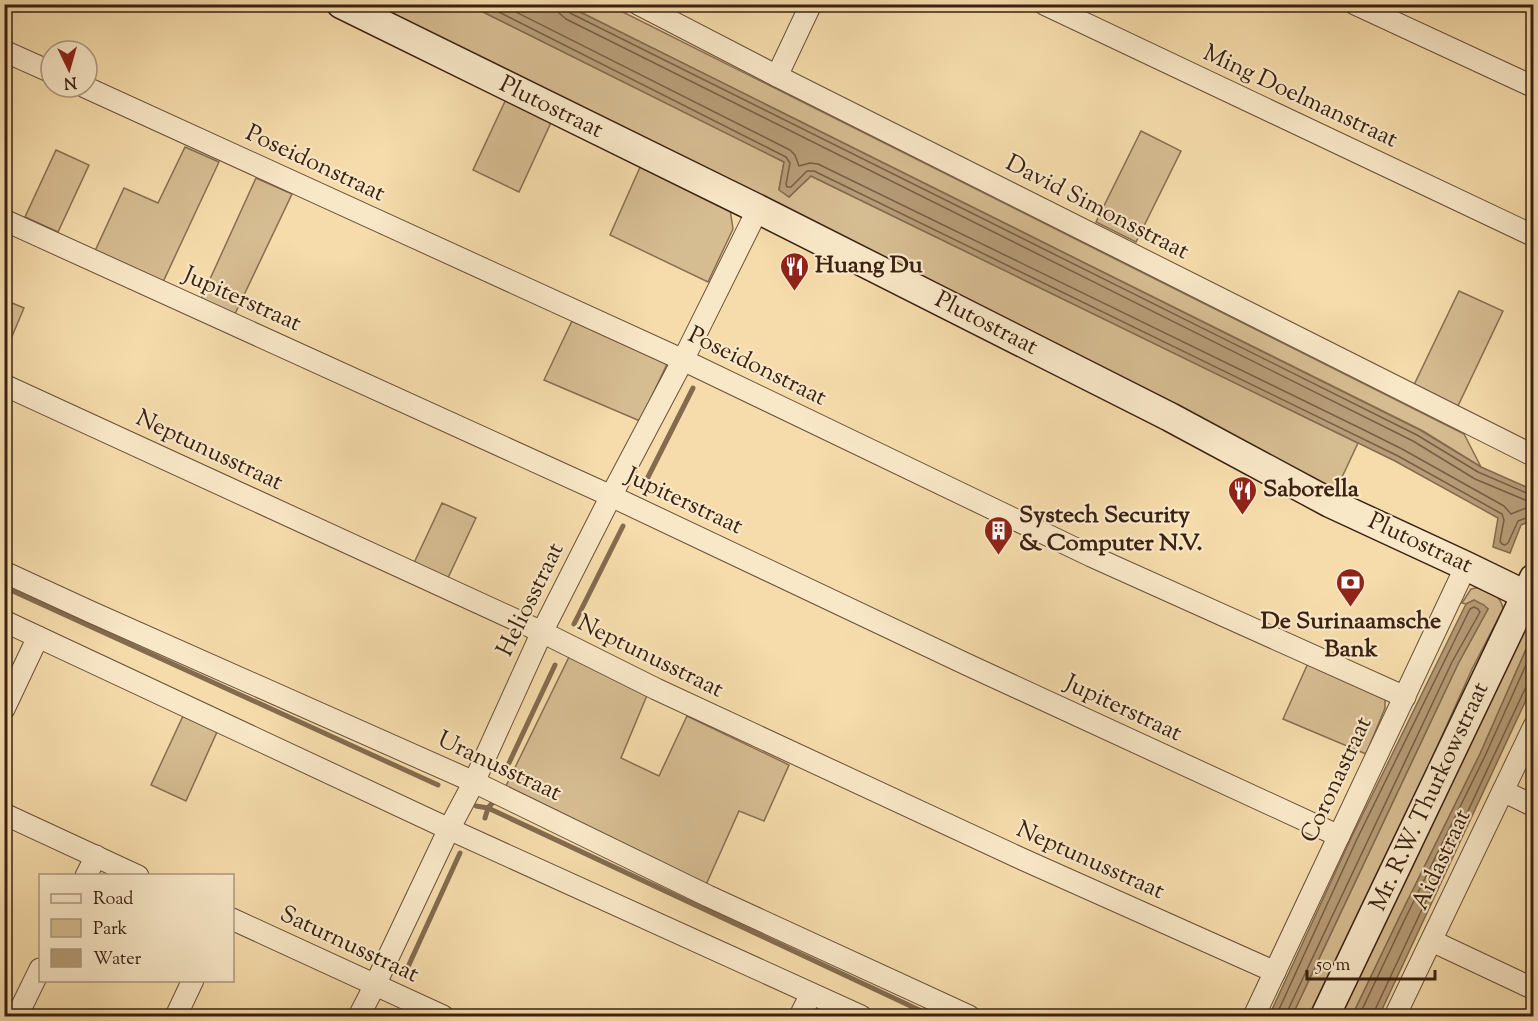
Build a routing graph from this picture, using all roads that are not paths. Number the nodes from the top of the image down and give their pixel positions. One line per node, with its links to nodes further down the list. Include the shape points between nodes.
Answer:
1 (341, 4): 11 (street, Plutostraat)
2 (638, 4): 8 (street, David Simonsstraat)
3 (811, 4): 8 (street)
4 (1044, 4): 13 (street, Ming Doelmanstraat)
5 (1355, 4): 9 (street)
6 (4, 51): 7 (street)
7 (39, 67)
8 (777, 76): 16 (street, David Simonsstraat)
9 (1533, 87)
10 (99, 93): 14 (street, Poseidonstraat)
11 (758, 209): 14 (street, Heliosstraat); 18 (street, Plutostraat, via 1170,417 1330,503)
12 (4, 220): 17 (street, Jupiterstraat)
13 (1533, 237)
14 (683, 360): 17 (street, Heliosstraat); 24 (street, Poseidonstraat, via 1091,556)
15 (4, 385): 22 (street, Neptunusstraat)
16 (1533, 456)
17 (611, 496): 22 (street, Heliosstraat); 32 (street, Jupiterstraat)
18 (1466, 566): 20 (street, Plutostraat); 24 (street, Coronastraat)
19 (4, 572): 27 (street, Uranusstraat)
20 (1531, 591): 52 (street, Mr. R.W. Thurkowstraat)
21 (4, 621): 23 (street)
22 (542, 632): 27 (street, Heliosstraat); 39 (street, Neptunusstraat, via 957,829)
23 (38, 637): 25 (street); 31 (street)
24 (1405, 697): 32 (street, Coronastraat)
25 (4, 709)
26 (1533, 726): 28 (street, Aidastraat)
27 (474, 782): 31 (street, Heliosstraat); 50 (street, Uranusstraat)
28 (1503, 791): 29 (street); 37 (street, Aidastraat)
29 (1533, 806)
30 (4, 814): 33 (street)
31 (449, 829): 41 (street, Heliosstraat); 43 (street)
32 (1339, 836): 39 (street, Coronastraat)
33 (96, 856): 34 (street); 35 (street)
34 (87, 874)
35 (134, 874)
36 (234, 920): 41 (street, Saturnusstraat)
37 (1432, 941): 42 (street); 53 (street, Aidastraat)
38 (39, 971): 44 (street)
39 (1275, 972): 51 (street, Coronastraat)
40 (193, 982): 45 (street)
41 (375, 985): 46 (street, Heliosstraat); 47 (street, Saturnusstraat)
42 (1533, 989)
43 (811, 994): 48 (street); 49 (street)
44 (17, 1017)
45 (176, 1017)
46 (359, 1017)
47 (443, 1017)
48 (800, 1017)
49 (861, 1017)
50 (969, 1017)
51 (1254, 1017)
52 (1325, 1017)
53 (1395, 1017)

